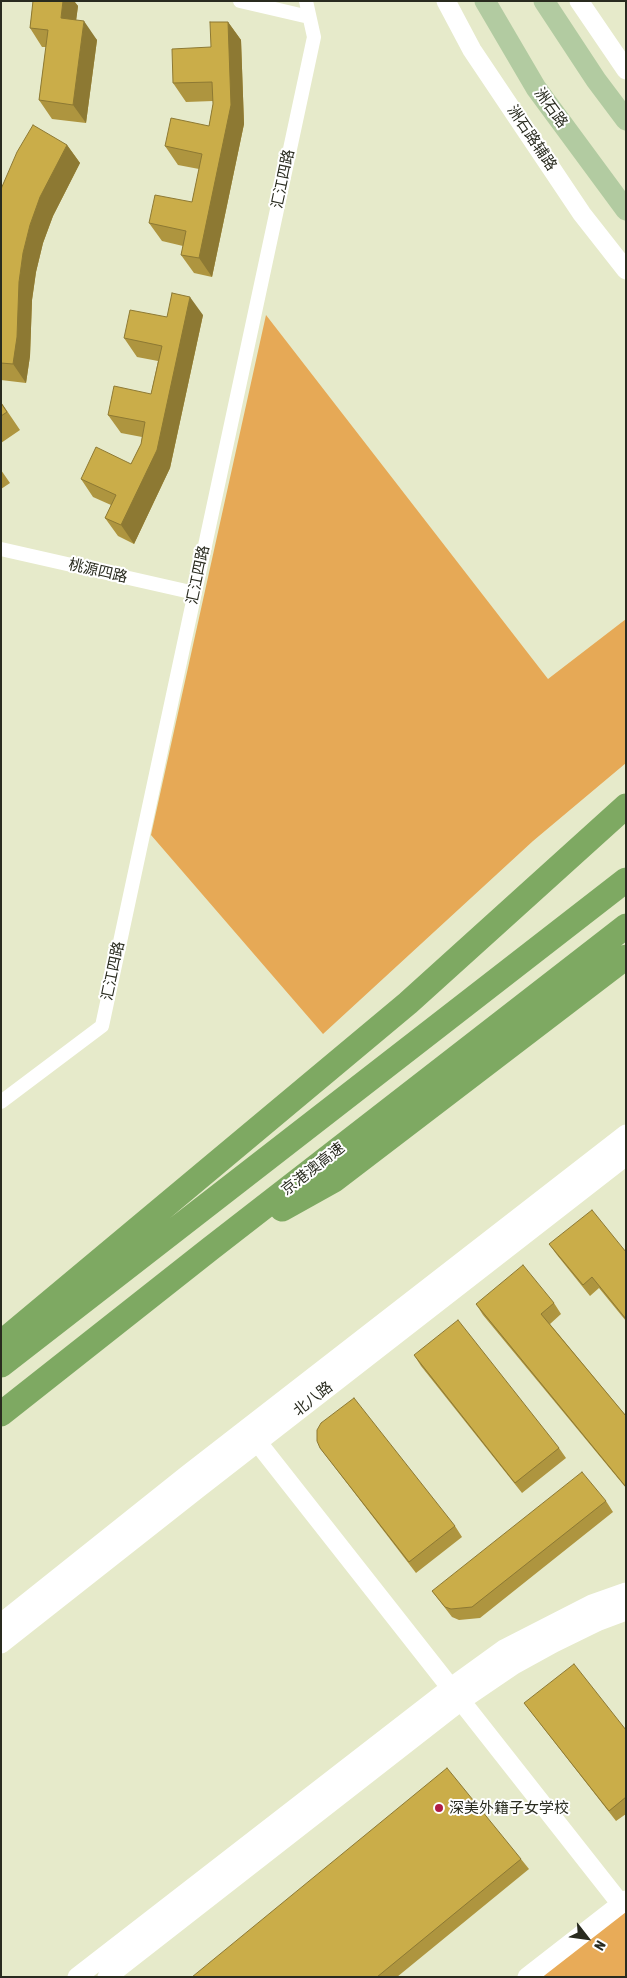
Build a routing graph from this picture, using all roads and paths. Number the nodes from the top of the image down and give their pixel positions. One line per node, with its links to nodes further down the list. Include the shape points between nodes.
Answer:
1 (240, 1): 7 (street)
2 (306, 1): 7 (street, 汇江四路)
3 (446, 1): 11 (street, 洲石路辅路, via 472,50 582,214)
4 (485, 1): 10 (main road, 洲石路, via 536,88)
5 (544, 1): 9 (main road)
6 (579, 1): 8 (street)
7 (309, 17): 13 (street, 汇江四路, via 314,37)
8 (626, 70)
9 (626, 120)
10 (626, 210)
11 (626, 270)
12 (1, 549): 13 (street, 桃源四路)
13 (194, 593): 18 (street, 汇江四路, via 102,1026)
14 (626, 806): 22 (highway, via 408,1003)
15 (626, 880): 23 (highway)
16 (626, 926): 21 (highway, 京港澳高速)
17 (626, 957): 21 (highway, via 334,1180)
18 (1, 1102)
19 (626, 1134): 25 (street, 北八路)
20 (626, 1156): 25 (street, 北八路)
21 (210, 1249): 24 (highway, 京港澳高速)
22 (1, 1343)
23 (1, 1365)
24 (1, 1414)
25 (252, 1436): 28 (street, 北八路); 29 (street, 北八路); 30 (street)
26 (626, 1592): 30 (street, via 592,1604 504,1649)
27 (626, 1612): 30 (street, via 599,1621)
28 (1, 1623)
29 (1, 1644)
30 (456, 1694): 31 (street); 32 (street); 33 (street)
31 (623, 1901): 34 (street)
32 (77, 1977)
33 (107, 1977)
34 (527, 1977)

